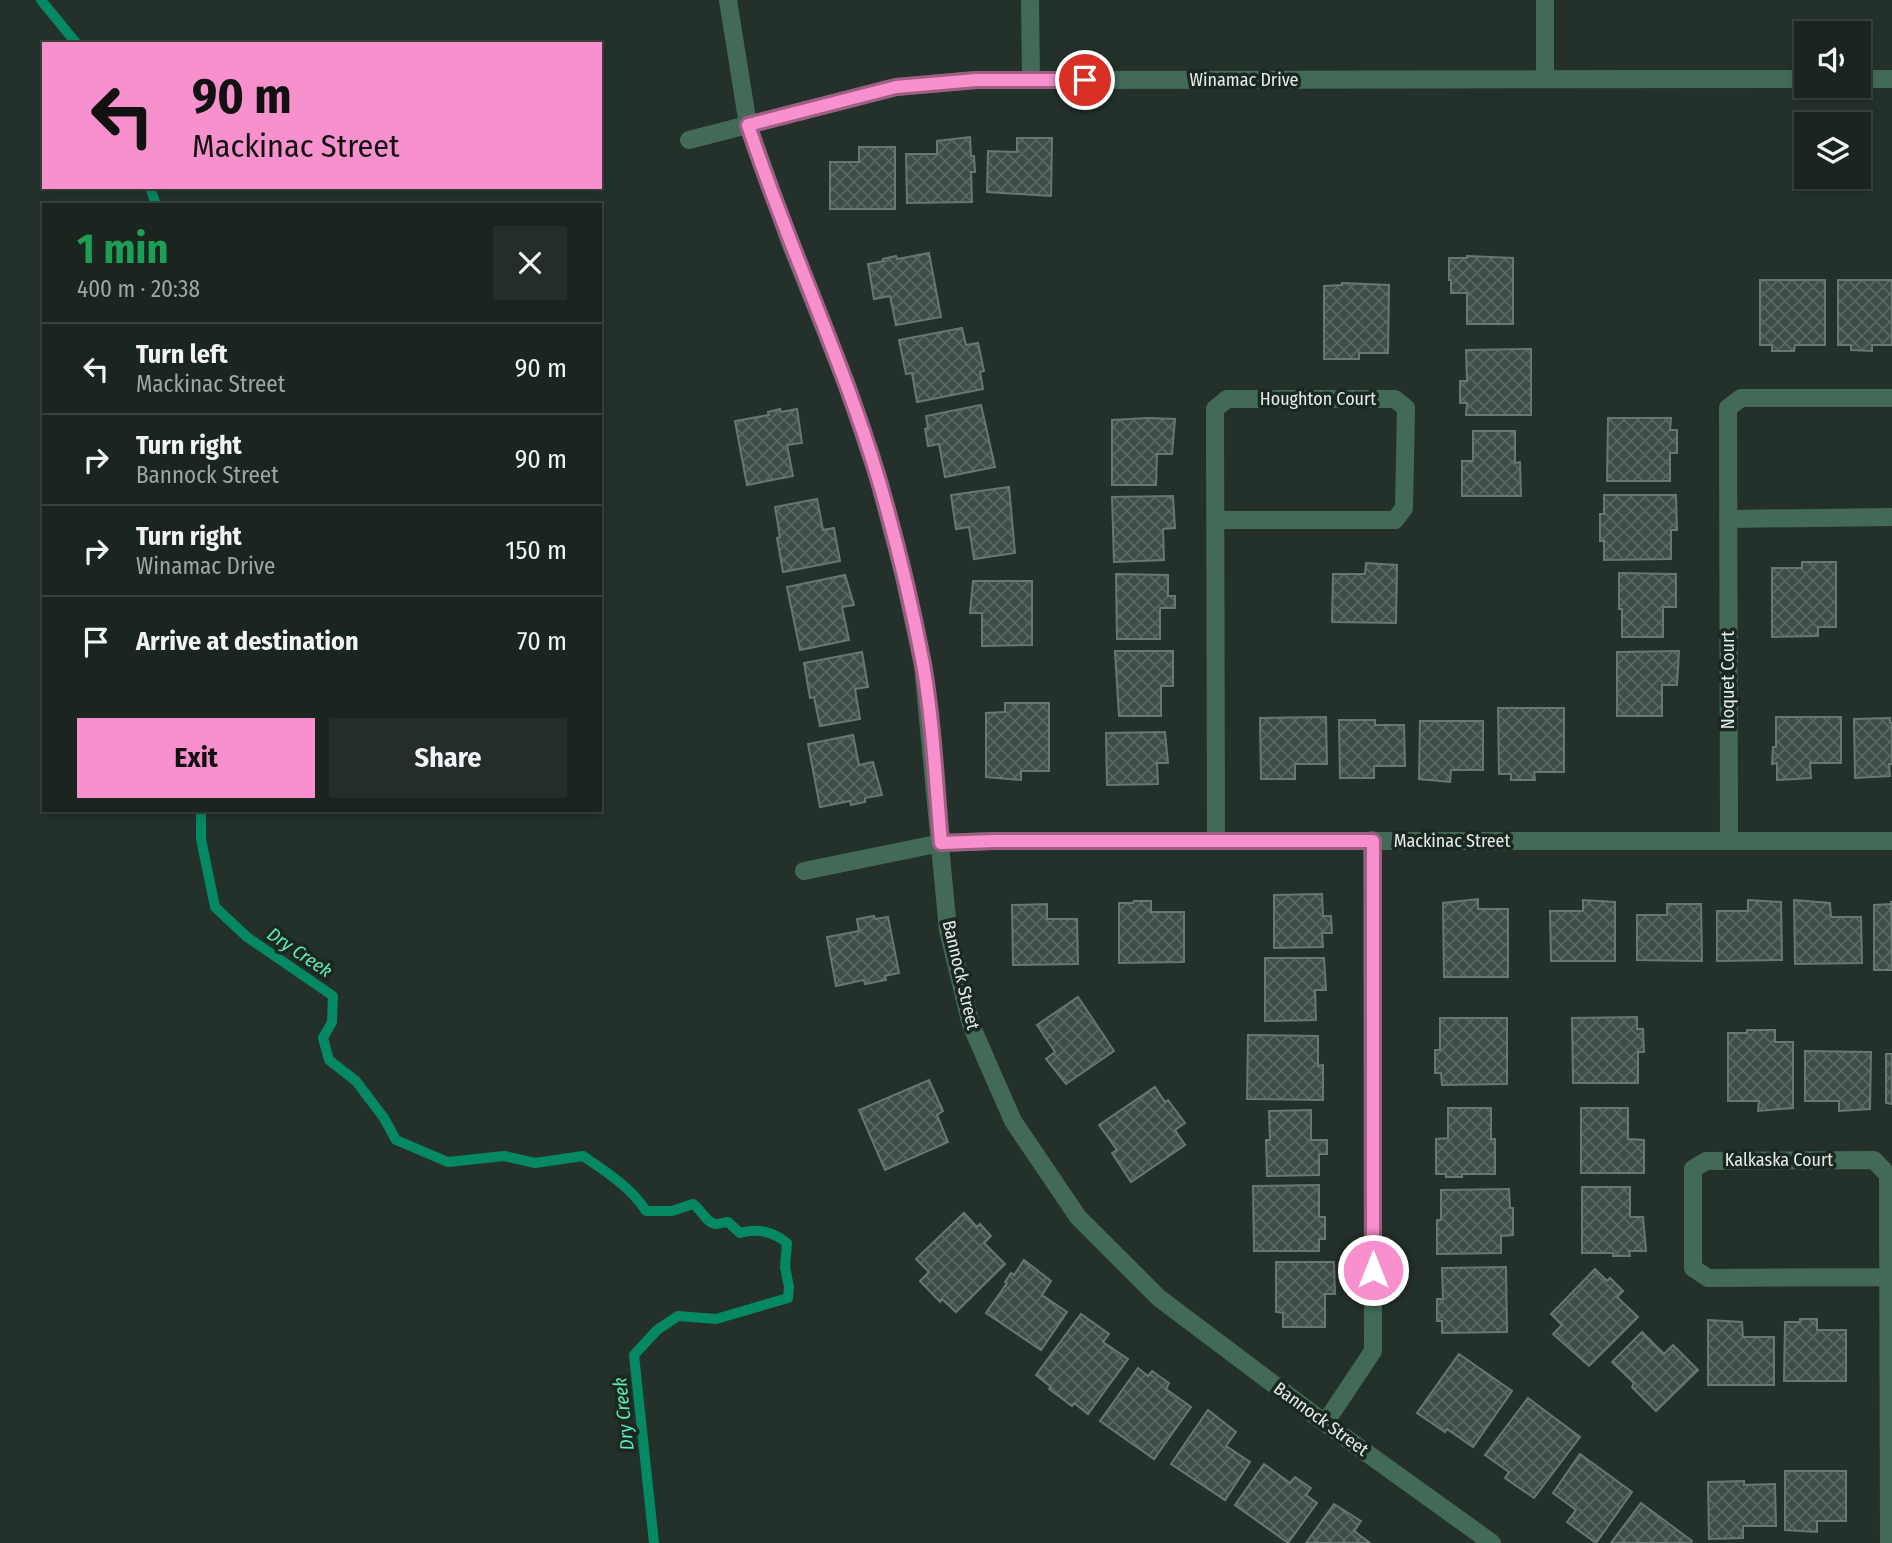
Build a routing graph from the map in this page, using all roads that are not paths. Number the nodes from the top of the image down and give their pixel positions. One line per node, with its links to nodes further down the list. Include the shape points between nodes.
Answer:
1 (728, 0): 9 (street, Bannock Street)
2 (1030, 0): 8 (street)
3 (1545, 0): 4 (street)
4 (1545, 79): 5 (street, Winamac Drive); 8 (street, Winamac Drive)
5 (1794, 79)
6 (1871, 79): 7 (street)
7 (1892, 79)
8 (1031, 80): 9 (street, Winamac Drive, via 896,87)
9 (748, 125): 10 (street, Winamac Drive); 19 (street, Bannock Street, via 847,385 904,572 923,666)
10 (689, 140)
11 (1892, 398): 13 (street, Noquet Court, via 1741,398 1728,408)
12 (1892, 517): 13 (street)
13 (1728, 519): 17 (street, Noquet Court)
14 (1215, 520): 14 (street, Houghton Court, via 1215,409 1227,399 1395,399 1406,408 1404,508 1395,520); 15 (street, Houghton Court)
15 (1216, 841): 16 (street, Mackinac Street); 19 (street, Mackinac Street)
16 (1373, 841): 17 (street, Mackinac Street); 22 (street, via 1373,1351)
17 (1728, 841): 18 (street, Mackinac Street)
18 (1892, 841)
19 (941, 843): 20 (street, Mackinac Street); 22 (street, Bannock Street, via 948,930 971,1025 1013,1121 1078,1217 1159,1298)
20 (804, 871)
21 (1888, 1277): 21 (street, Kalkaska Court, via 1888,1175 1874,1160 1706,1161 1693,1169 1693,1268 1708,1278); 24 (street, Kalkaska Court)
22 (1325, 1423): 23 (street, Bannock Street)
23 (1492, 1543)
24 (1889, 1543)

